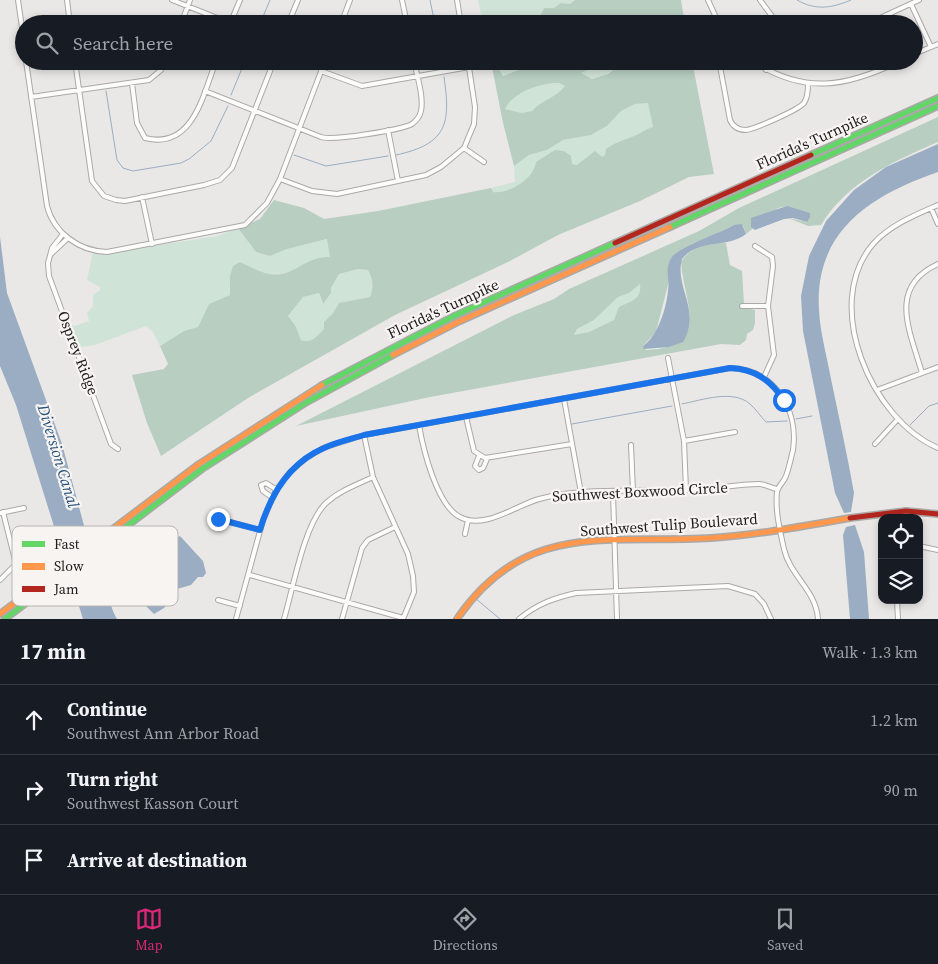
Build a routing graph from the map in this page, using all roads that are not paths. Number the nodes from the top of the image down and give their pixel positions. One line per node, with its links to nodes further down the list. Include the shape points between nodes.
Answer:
1 (18, 0): 15 (street)
2 (67, 0): 16 (street)
3 (172, 0): 14 (street)
4 (190, 0): 14 (street)
5 (240, 0): 19 (street)
6 (298, 0): 20 (street)
7 (350, 0): 21 (street)
8 (402, 0): 22 (street)
9 (457, 0): 23 (street)
10 (708, 0): 24 (street)
11 (760, 0): 25 (street)
12 (919, 0): 13 (street)
13 (911, 4): 26 (street); 27 (street)
14 (188, 6): 17 (street); 18 (street)
15 (20, 15)
16 (69, 15)
17 (184, 15)
18 (209, 15)
19 (234, 15)
20 (292, 15)
21 (344, 15)
22 (405, 15)
23 (460, 15)
24 (715, 15)
25 (771, 15)
26 (886, 15)
27 (916, 15)
28 (923, 30): 30 (street)
29 (938, 44): 30 (street)
30 (931, 47): 31 (street)
31 (923, 50)
32 (27, 70): 49 (street)
33 (76, 70): 47 (street)
34 (159, 70): 45 (street, via 154,76)
35 (213, 70): 48 (street)
36 (270, 70): 52 (street)
37 (416, 70): 44 (street)
38 (448, 70): 44 (street)
39 (470, 70): 55 (street, via 474,124)
40 (721, 70): 46 (street, via 730,120 741,130 748,130 800,107 807,98)
41 (766, 70): 46 (street)
42 (877, 70): 46 (street, via 846,82)
43 (321, 71): 44 (street, via 362,86); 53 (street)
44 (417, 76): 54 (street, via 421,111 417,120)
45 (132, 83): 47 (street); 48 (street, via 140,131 152,140 168,139 183,132 195,118)
46 (808, 84)
47 (79, 90): 49 (street); 59 (street, via 94,185 110,199 125,201)
48 (205, 91): 52 (street)
49 (31, 97): 63 (street, via 47,206)
50 (938, 98): 106 (main road, Florida's Turnpike, via 391,347 250,429)
51 (938, 106): 107 (main road, Florida's Turnpike, via 411,344 255,434)
52 (254, 111): 53 (street); 59 (street, via 232,168 220,180)
53 (298, 128): 54 (street, via 330,139); 57 (street)
54 (388, 130): 58 (street)
55 (464, 148): 56 (street); 58 (street, via 442,167 426,175)
56 (484, 162)
57 (280, 179): 58 (street, via 312,191 337,194); 66 (street, via 267,203 245,225)
58 (398, 181)
59 (142, 197): 66 (street)
60 (938, 205): 61 (street)
61 (931, 208): 62 (street); 78 (street, via 894,226 873,244 855,278 853,319 860,354)
62 (938, 224)
63 (63, 234): 64 (street); 65 (street, Osprey Ridge)
64 (68, 238): 66 (street, via 100,252); 68 (street)
65 (55, 244): 68 (street); 69 (street, Osprey Ridge)
66 (152, 244)
67 (755, 246): 72 (street, via 772,257)
68 (59, 247): 69 (street)
69 (51, 254): 89 (street, Osprey Ridge, via 48,269 51,285 111,444)
70 (938, 264): 75 (street, via 917,276 906,297 910,332)
71 (742, 306): 72 (street)
72 (768, 306): 76 (street, via 774,355)
73 (668, 358): 77 (street)
74 (938, 367): 75 (street)
75 (922, 373): 78 (street)
76 (764, 377): 77 (street, via 730,368); 96 (street, via 784,400 793,435 787,474)
77 (672, 378): 79 (street); 85 (street)
78 (876, 390): 81 (street)
79 (564, 399): 80 (street); 86 (street)
80 (466, 417): 82 (street); 91 (street, via 471,444)
81 (898, 420): 87 (street); 90 (street)
82 (419, 425): 84 (street); 105 (street, via 433,476 447,505 458,517)
83 (735, 432): 85 (street)
84 (364, 435): 93 (street); 94 (street, via 323,448 305,459)
85 (684, 440): 95 (street)
86 (572, 444): 92 (street); 99 (street)
87 (875, 444)
88 (631, 445): 98 (street)
89 (118, 448)
90 (938, 448)
91 (479, 456): 92 (street); 92 (street, via 476,469 483,468)
92 (487, 458)
93 (373, 478): 108 (street); 119 (street, via 348,488 325,504 312,525)
94 (277, 490): 100 (street); 100 (street, via 266,483 261,485 262,491)
95 (686, 490): 96 (street, Southwest Boxwood Circle, via 760,484); 98 (street, Southwest Boxwood Circle)
96 (777, 490): 110 (street, via 776,508)
97 (613, 492): 98 (street, Southwest Boxwood Circle); 99 (street, Southwest Boxwood Circle); 112 (street)
98 (633, 492)
99 (582, 493): 105 (street, Southwest Boxwood Circle, via 540,499 481,521)
100 (273, 498): 109 (street)
101 (24, 508): 102 (street)
102 (1, 512): 114 (street)
103 (938, 514): 110 (main road, Southwest Tulip Boulevard, via 903,511)
104 (218, 519): 109 (street)
105 (468, 520): 111 (street)
106 (115, 526)
107 (126, 526)
108 (395, 527): 122 (street, via 368,540 362,548); 132 (street, via 414,576 414,592)
109 (260, 530): 117 (street)
110 (781, 530): 112 (main road, Southwest Tulip Boulevard, via 715,538); 137 (street, via 789,565 809,590 818,607)
111 (465, 534)
112 (614, 542): 120 (street); 133 (main road, Southwest Tulip Boulevard, via 555,546 521,558 484,584)
113 (923, 547): 115 (street)
114 (12, 550)
115 (938, 550)
116 (12, 568): 118 (street)
117 (250, 575): 119 (street); 126 (street)
118 (0, 580)
119 (294, 587): 122 (street); 130 (street)
120 (616, 591): 134 (street, via 552,598); 135 (street); 136 (street, via 728,586 755,594)
121 (218, 600): 126 (street)
122 (346, 603): 131 (street); 132 (street)
123 (897, 604): 138 (street)
124 (12, 605): 127 (main road, Florida's Turnpike)
125 (22, 606): 128 (main road, Florida's Turnpike)
126 (240, 606): 129 (street)
127 (0, 614)
128 (5, 619)
129 (236, 619)
130 (284, 619)
131 (342, 619)
132 (403, 619)
133 (457, 619)
134 (520, 619)
135 (617, 619)
136 (771, 619)
137 (818, 619)
138 (898, 619)

